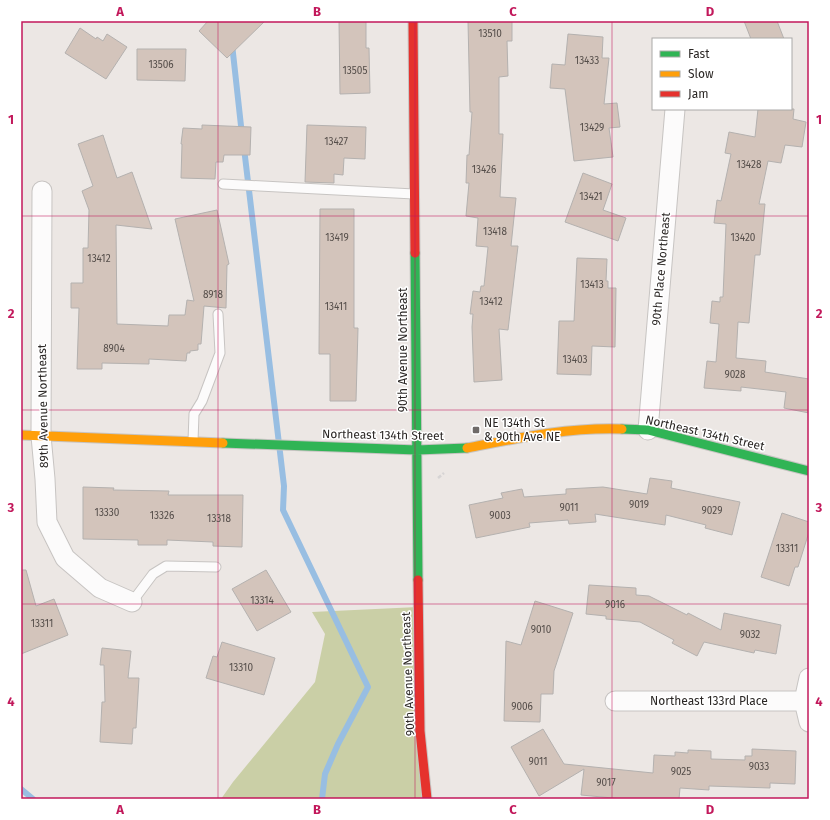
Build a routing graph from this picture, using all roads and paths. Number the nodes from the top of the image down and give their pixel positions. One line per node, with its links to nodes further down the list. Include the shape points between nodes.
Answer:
1 (413, 21): 5 (street, 90th Avenue Northeast)
2 (675, 110): 7 (street, 90th Place Northeast)
3 (223, 184): 5 (lane)
4 (42, 191): 9 (street, 89th Avenue Northeast)
5 (416, 194): 11 (street, 90th Avenue Northeast)
6 (218, 314): 10 (lane, via 220,354 194,414)
7 (648, 430): 11 (street, Northeast 134th Street, via 602,428 544,433 466,448); 12 (street, Northeast 134th Street)
8 (21, 435): 9 (street, Northeast 134th Street)
9 (41, 436): 10 (street, Northeast 134th Street); 14 (street, 89th Avenue Northeast, via 47,522 65,558 100,588)
10 (193, 441): 11 (street, Northeast 134th Street)
11 (417, 450): 19 (street, 90th Avenue Northeast, via 420,731)
12 (809, 471)
13 (216, 567): 14 (lane, via 166,566 153,574)
14 (132, 602)
15 (809, 678): 17 (street)
16 (615, 701): 17 (street, Northeast 133rd Place)
17 (804, 701): 18 (street)
18 (809, 722)
19 (427, 799)

